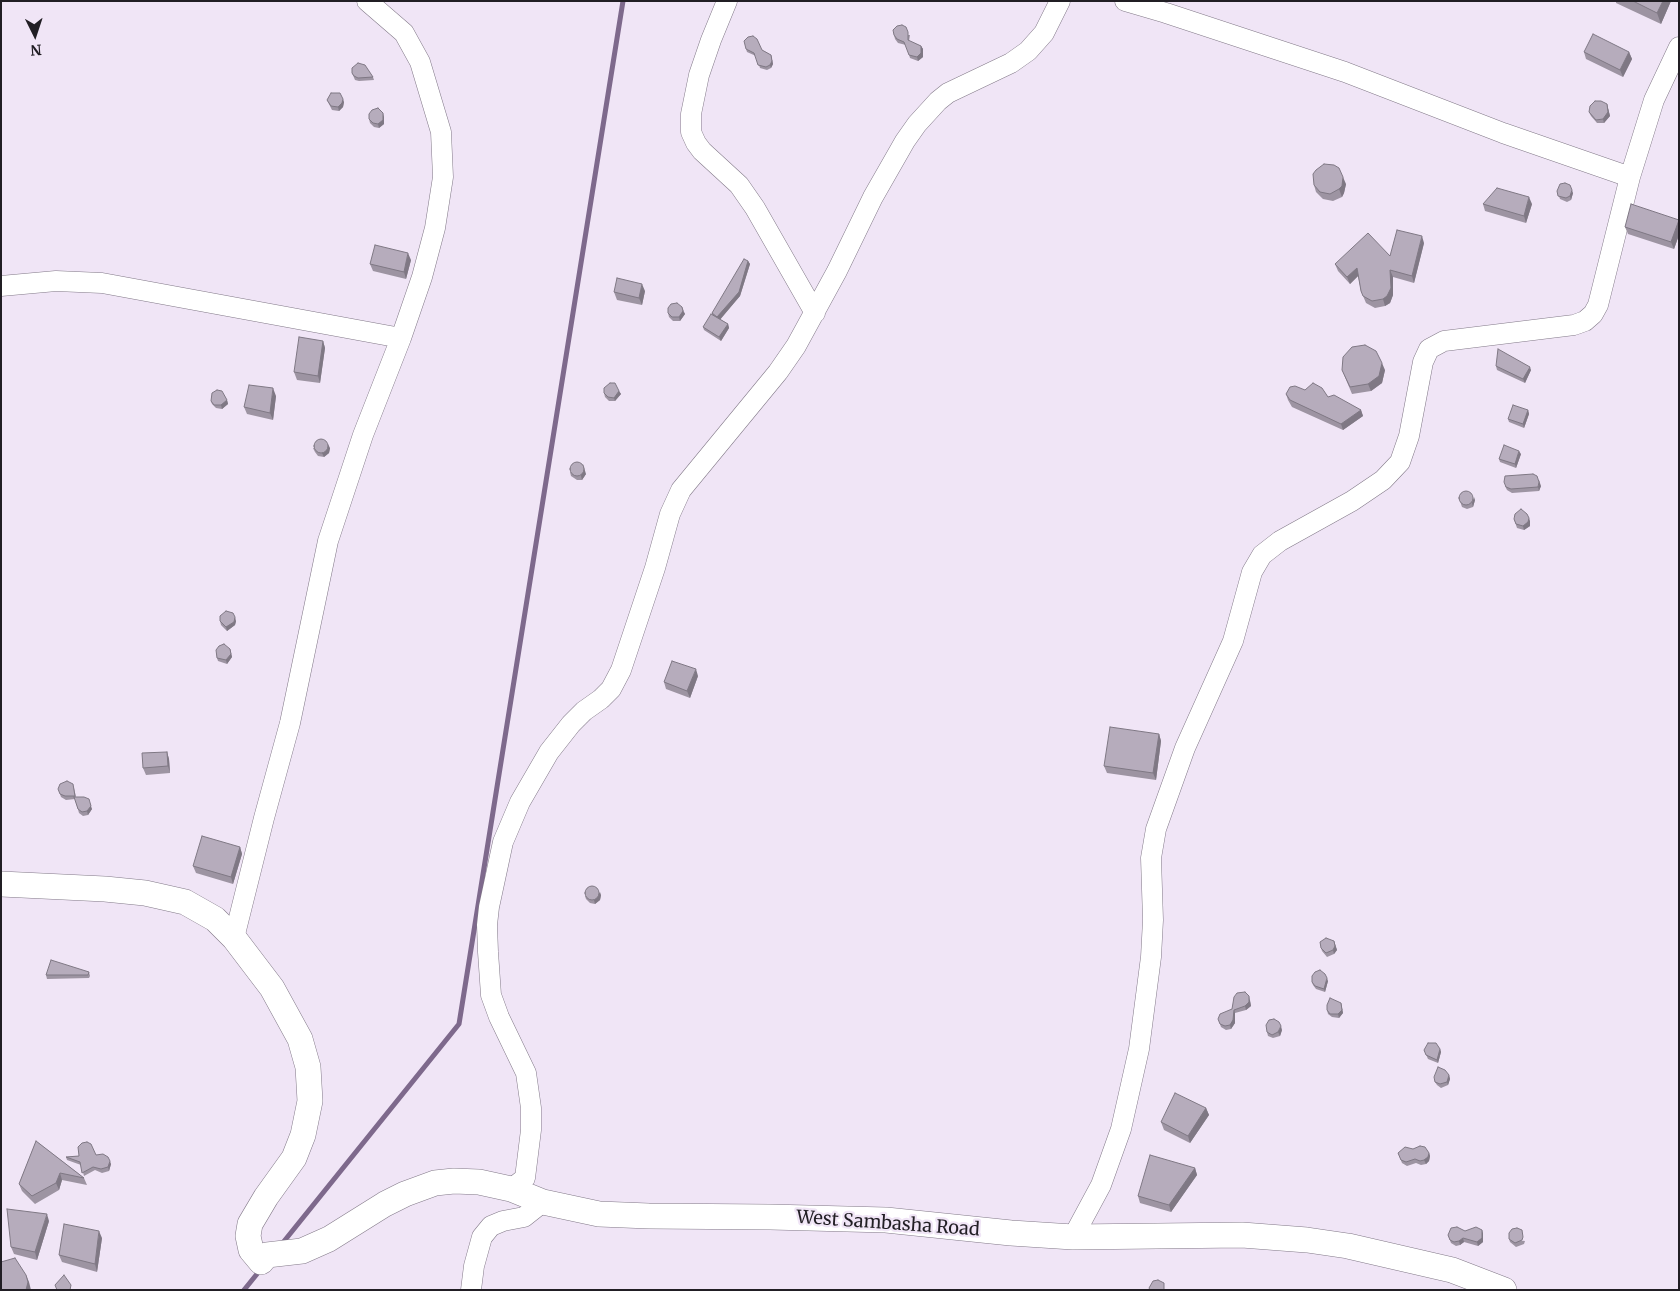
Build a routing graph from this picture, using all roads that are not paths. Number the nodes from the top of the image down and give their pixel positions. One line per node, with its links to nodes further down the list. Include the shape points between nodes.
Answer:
1 (367, 1): 9 (street, via 404,33 420,62 441,132 443,177 436,228)
2 (727, 1): 8 (street, via 699,75 691,114 691,132 702,151 739,185)
3 (1060, 1): 8 (street, via 1044,33 1028,51 1011,63 948,93 917,124 891,163)
4 (1125, 1): 6 (street, via 1345,72 1503,133)
5 (1679, 47): 6 (street, via 1654,100)
6 (1630, 177): 14 (street, via 1593,314 1574,325 1444,341 1429,349 1423,362 1409,436 1400,462 1383,480 1352,501 1280,540 1262,555 1252,572 1233,641 1185,748 1156,830 1151,858 1151,956 1139,1049 1122,1129 1101,1185)
7 (1, 286): 9 (street, via 56,281 102,283)
8 (815, 314): 12 (street, via 778,372 681,490 670,514 619,675 607,694 570,724 549,752 520,802 503,842 487,925 489,978 499,1017 526,1074 531,1108 525,1178)
9 (401, 338): 11 (street, via 363,435 328,541 290,723)
10 (1, 884): 11 (street, via 105,889 185,902 215,919)
11 (234, 938): 12 (street, West Sambasha Road, via 272,988 300,1039 308,1067 310,1101 303,1135 294,1158 250,1224 251,1250 261,1262 268,1255 302,1251 385,1204 435,1183 479,1182)
12 (511, 1189): 13 (street, West Sambasha Road)
13 (543, 1202): 14 (street, West Sambasha Road, via 599,1214 886,1220); 15 (street, via 524,1217 491,1226 482,1237)
14 (1073, 1237): 16 (street, West Sambasha Road, via 1242,1236 1308,1240 1452,1270)
15 (471, 1290)
16 (1504, 1290)

